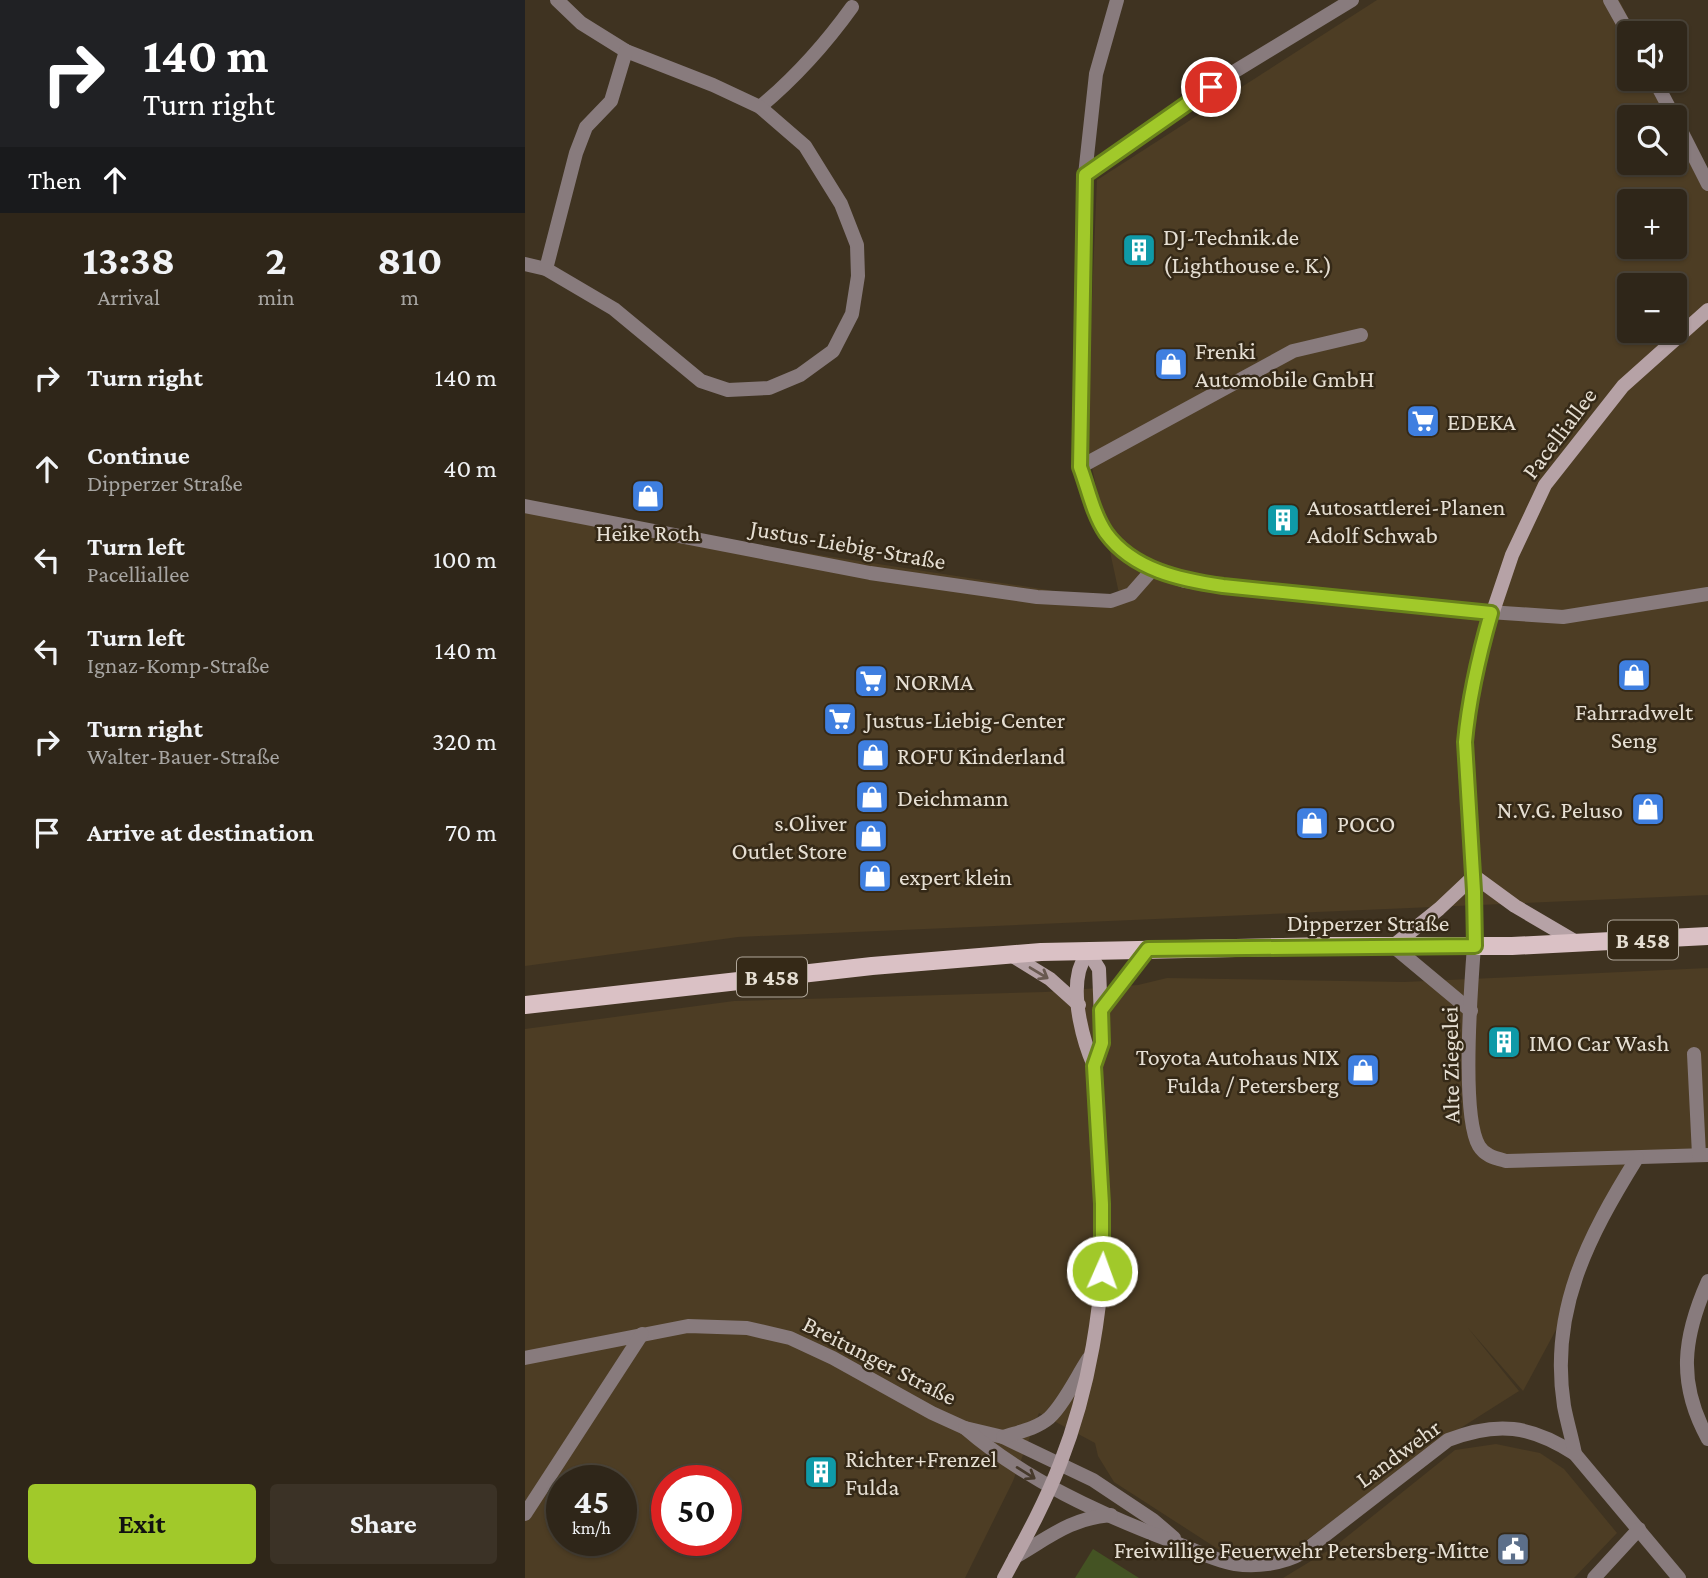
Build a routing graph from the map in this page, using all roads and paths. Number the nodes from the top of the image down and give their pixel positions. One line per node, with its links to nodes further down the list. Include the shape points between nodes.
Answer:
1 (557, 0): 7 (street, via 581,23)
2 (1117, 0): 11 (street, via 1096,74)
3 (1352, 0): 11 (street, via 1232,73)
4 (1611, 0): 6 (street)
5 (852, 7): 8 (street, via 795,77)
6 (1622, 21)
7 (627, 51): 8 (street); 14 (street, via 611,101 586,127 576,153)
8 (760, 107): 14 (street, via 805,146 841,204 857,245 852,314 833,351 800,375 769,387 729,390 701,382 614,309)
9 (1687, 136): 10 (street)
10 (1702, 157): 12 (street)
11 (1085, 175): 17 (street)
12 (1708, 184)
13 (525, 264): 14 (street)
14 (546, 269)
15 (1708, 310): 21 (main road, Pacelliallee, via 1623,386 1545,485)
16 (1361, 335): 17 (street, via 1293,351)
17 (1080, 467): 19 (street, via 1106,533 1121,549)
18 (525, 506): 19 (street, Justus-Liebig-Straße, via 870,573 1037,597 1111,601 1131,594)
19 (1153, 569): 21 (street, via 1185,581)
20 (1708, 594): 21 (street, via 1563,617)
21 (1491, 613): 22 (main road, Pacelliallee, via 1465,742)
22 (1474, 876): 24 (main road); 25 (main road); 26 (main road, Pacelliallee)
23 (1708, 936): 24 (main road, Dipperzer Straße / B 458)
24 (1578, 943): 26 (main road, Dipperzer Straße / B 458)
25 (1394, 946): 26 (main road, Dipperzer Straße / B 458); 27 (main road, Dipperzer Straße / B 458); 33 (street)
26 (1475, 946): 33 (street, Alte Ziegelei)
27 (1148, 949): 28 (main road, B 458); 32 (main road)
28 (1087, 950): 29 (main road, B 458); 31 (main road, via 1079,973); 32 (main road, via 1099,969)
29 (1008, 953): 30 (main road, B 458); 31 (main road, one-way to 31, via 1050,979)
30 (525, 1005)
31 (1079, 1005): 35 (main road, via 1083,1043)
32 (1101, 1010): 35 (main road, via 1102,1043)
33 (1471, 1011): 37 (street, Alte Ziegelei, via 1471,1119 1480,1148 1506,1161)
34 (1694, 1054): 36 (street, Alte Ziegelei)
35 (1094, 1066): 41 (main road, via 1103,1226 1098,1313)
36 (1703, 1155): 37 (street, Alte Ziegelei)
37 (1637, 1158): 45 (street, via 1589,1244 1565,1313 1564,1407)
38 (1708, 1281): 44 (street, via 1687,1348 1687,1390)
39 (642, 1334): 40 (street, Breitunger Straße); 42 (street, Breitunger Straße, via 688,1326 747,1328 790,1338); 48 (street)
40 (525, 1358)
41 (1089, 1358): 43 (street, via 1048,1420); 46 (main road)
42 (965, 1428): 43 (street, Breitunger Straße); 47 (street, Breitunger Straße, one-way to 47)
43 (1003, 1437): 46 (street, Breitunger Straße)
44 (1708, 1439)
45 (1575, 1454): 50 (street, Landwehr); 51 (street, Landwehr, via 1534,1432 1492,1428 1470,1432 1448,1440 1294,1557 1245,1565 1216,1560)
46 (1060, 1464): 47 (main road); 51 (street, Landwehr, via 1153,1520)
47 (1050, 1487): 49 (street, Landwehr); 52 (main road)
48 (525, 1514)
49 (1112, 1515): 51 (street, Landwehr); 52 (street, via 1075,1522)
50 (1639, 1529): 54 (street); 55 (street, Landwehr)
51 (1183, 1546)
52 (1015, 1557): 53 (main road)
53 (1004, 1578)
54 (1594, 1578)
55 (1679, 1578)

